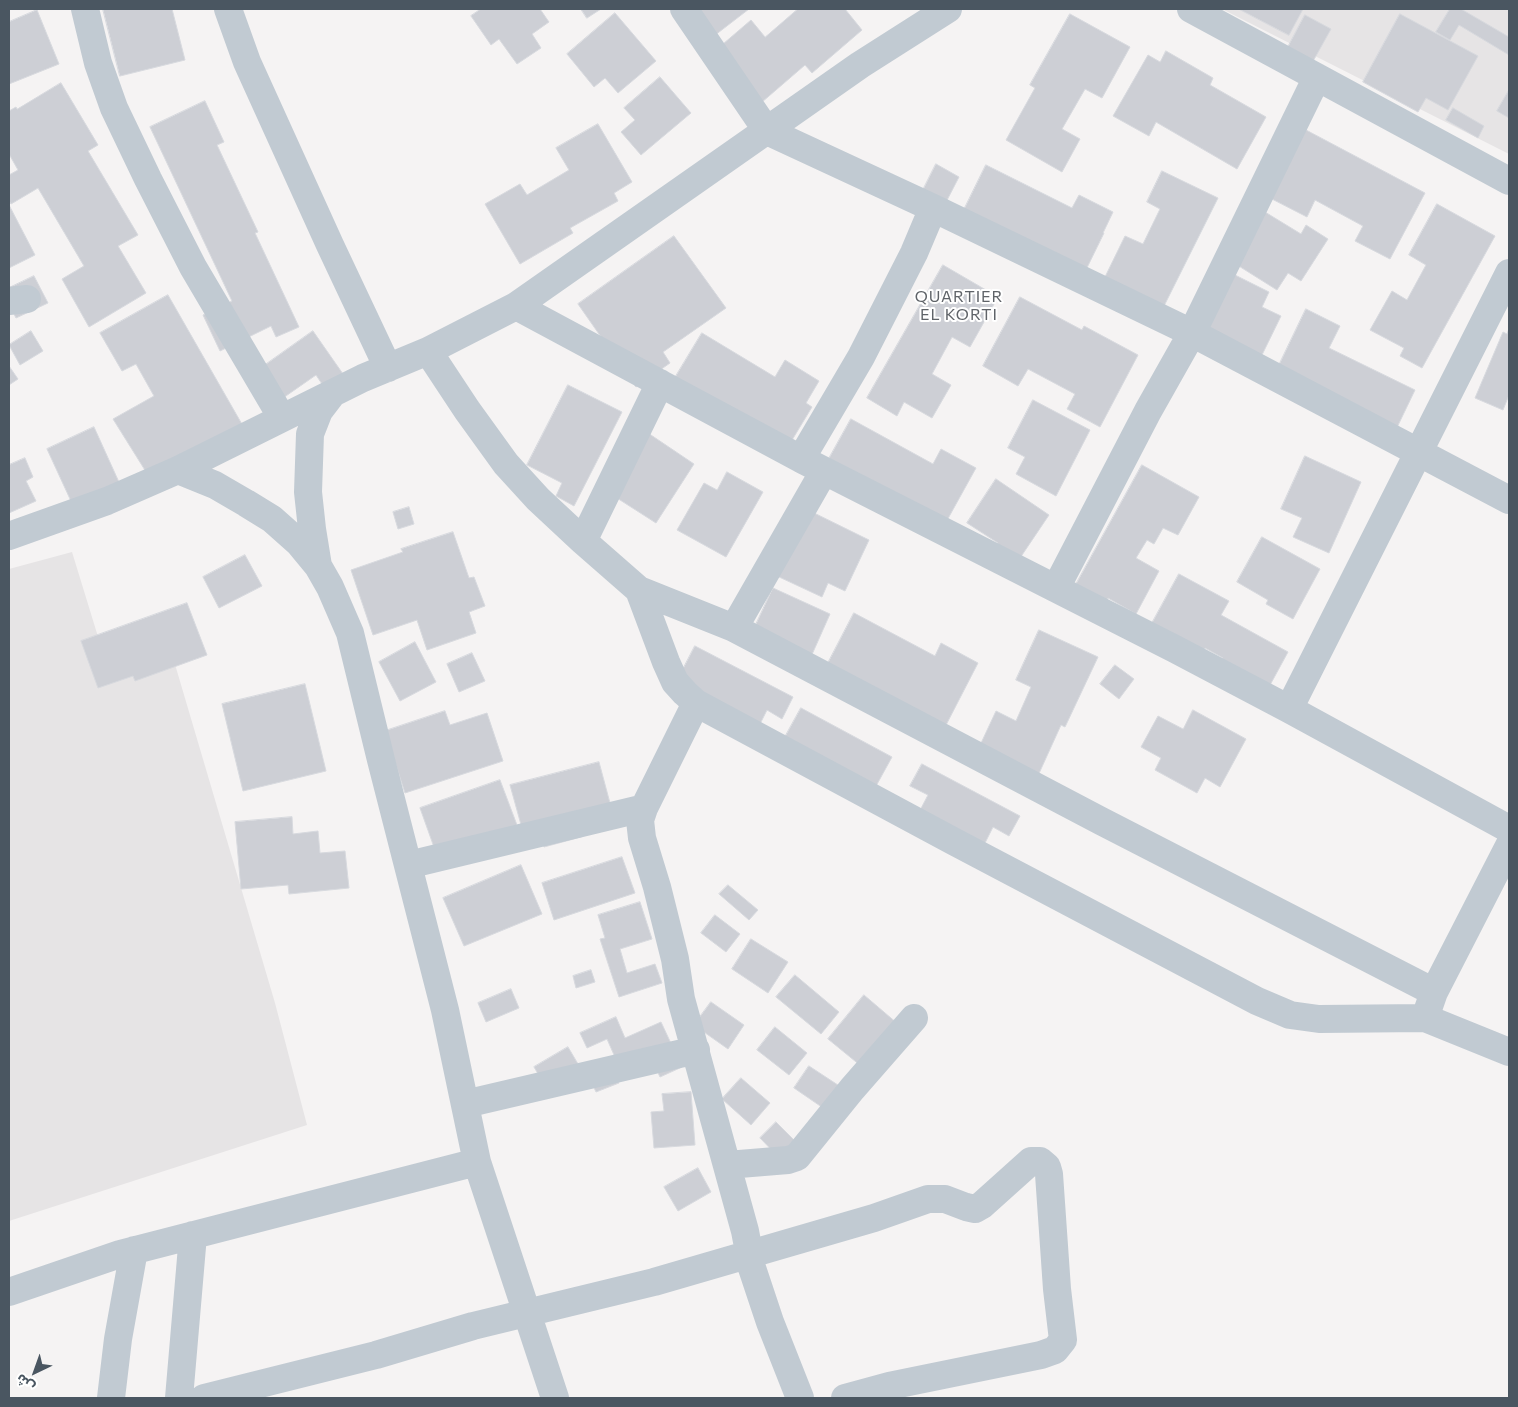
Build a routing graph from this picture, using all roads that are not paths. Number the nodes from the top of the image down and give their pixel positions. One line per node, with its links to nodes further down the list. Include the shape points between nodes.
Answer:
1 (85, 9): 17 (street, via 98,63 114,108 193,268)
2 (228, 9): 14 (street, via 251,71)
3 (684, 9): 7 (street)
4 (948, 9): 7 (street, via 860,65)
5 (1191, 9): 6 (street)
6 (1317, 77): 8 (street); 12 (street)
7 (767, 131): 9 (street); 11 (street)
8 (1509, 181)
9 (933, 208): 12 (street); 19 (street)
10 (1509, 273): 18 (street)
11 (516, 306): 13 (street); 15 (street)
12 (1192, 333): 18 (street); 25 (street)
13 (428, 351): 14 (street); 23 (street, via 506,464)
14 (388, 368): 16 (street)
15 (660, 383): 19 (street); 23 (street)
16 (332, 394): 17 (street); 24 (street, via 319,411 310,434 308,492)
17 (282, 418): 20 (street)
18 (1419, 453): 21 (street); 29 (street)
19 (812, 465): 25 (street); 27 (street)
20 (178, 470): 22 (street, via 107,501); 24 (street, via 215,486 272,519 299,543)
21 (1509, 500)
22 (9, 536)
23 (583, 541): 26 (street)
24 (318, 566): 33 (street, via 350,632)
25 (1056, 588): 29 (street)
26 (638, 590): 27 (street); 28 (street, via 675,682)
27 (734, 628): 34 (street)
28 (696, 703): 30 (street); 36 (street, via 1282,1012 1318,1019)
29 (1288, 709): 31 (street)
30 (644, 808): 33 (street); 37 (street, via 640,820 642,838)
31 (1509, 829)
32 (1509, 846): 34 (street)
33 (408, 864): 39 (street)
34 (1434, 992): 36 (street)
35 (914, 1018): 41 (street, via 797,1156 788,1160)
36 (1424, 1018): 38 (street)
37 (696, 1050): 39 (street); 41 (street)
38 (1509, 1052)
39 (465, 1104): 40 (street)
40 (477, 1162): 42 (street); 46 (street)
41 (727, 1165): 44 (street)
42 (193, 1235): 43 (street); 48 (street)
43 (134, 1250): 45 (street); 47 (street)
44 (749, 1254): 46 (street); 51 (street, via 767,1313); 52 (street, via 874,1218 928,1198 945,1198 975,1209 1032,1161 1040,1161 1047,1167 1063,1340 1055,1350)
45 (9, 1292)
46 (528, 1314): 49 (street); 50 (street)
47 (111, 1398)
48 (179, 1398)
49 (204, 1398)
50 (555, 1398)
51 (800, 1398)
52 (845, 1398)

